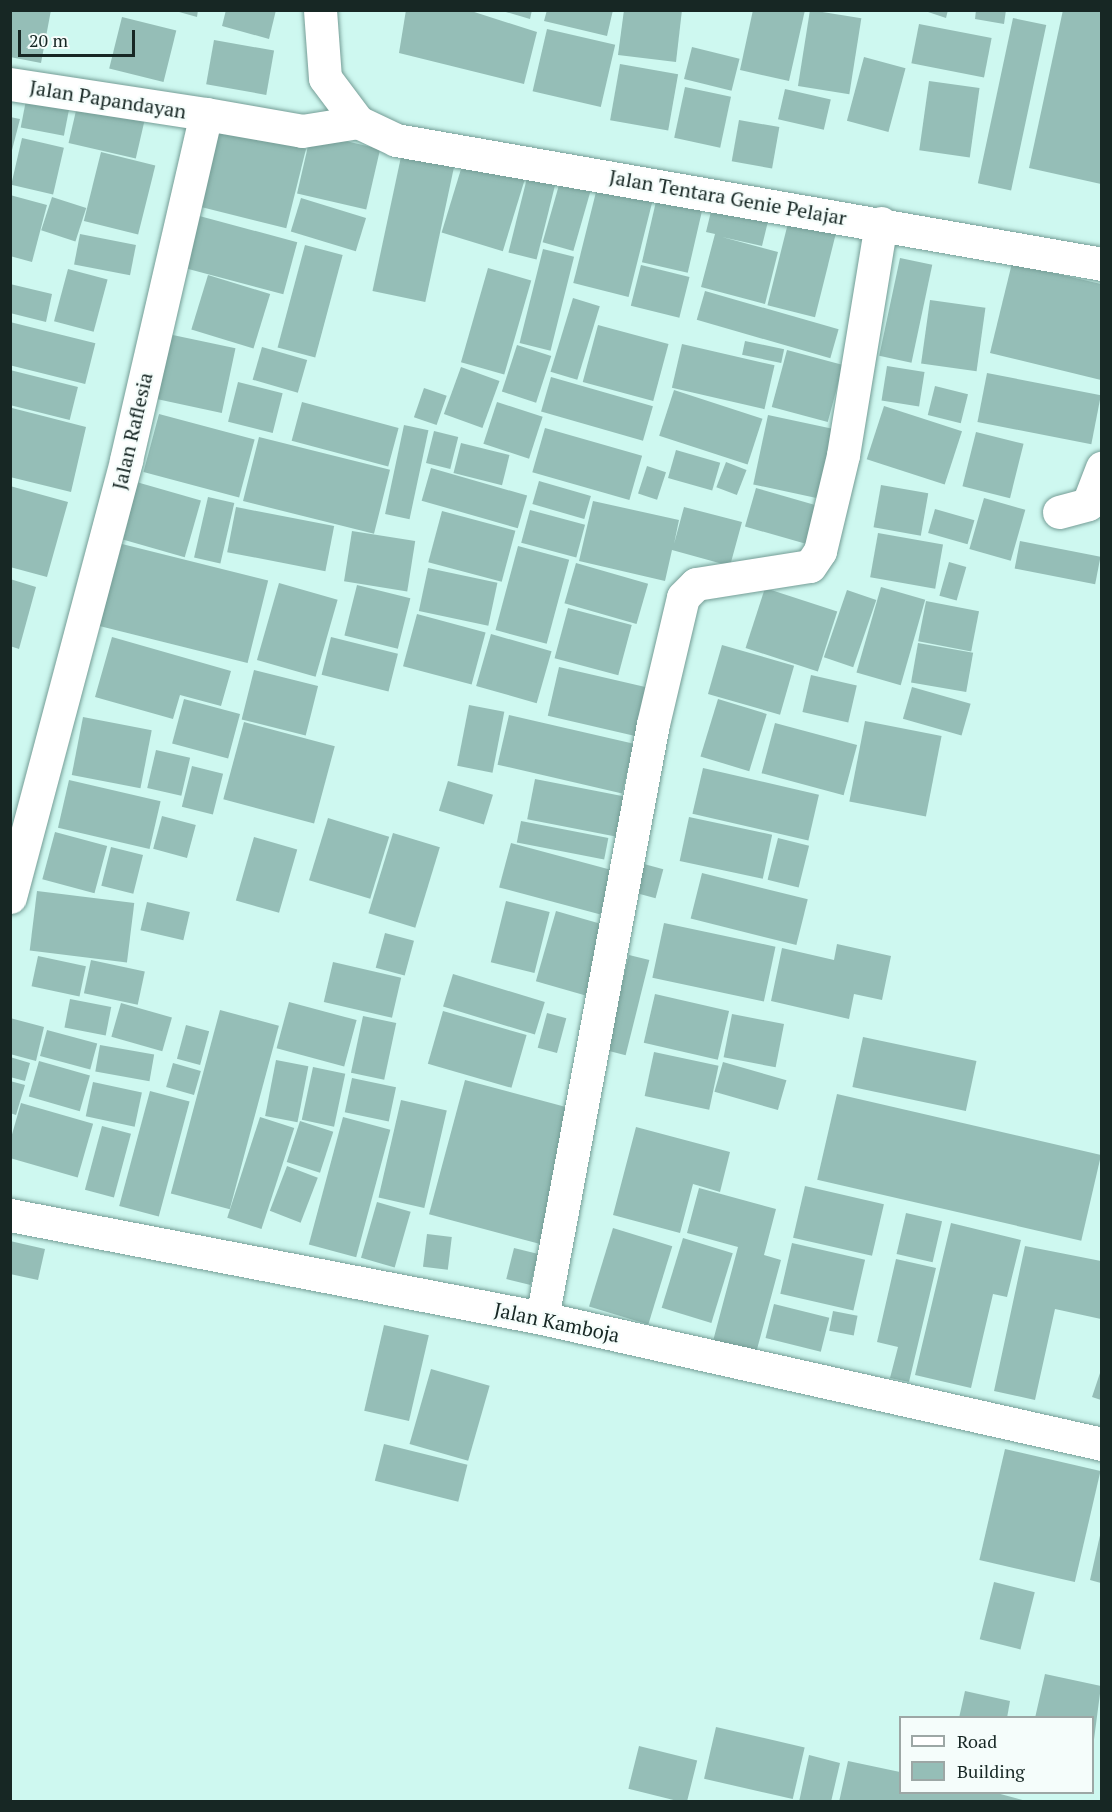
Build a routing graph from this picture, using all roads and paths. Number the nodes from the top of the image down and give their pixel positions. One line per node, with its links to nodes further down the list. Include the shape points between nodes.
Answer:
1 (320, 10): 4 (street, via 325,78)
2 (10, 84): 3 (street, Jalan Papandayan)
3 (206, 114): 4 (street, via 302,131); 9 (street, Jalan Raflesia, via 126,460)
4 (358, 122): 5 (street, Jalan Tentara Genie Pelajar, via 396,140)
5 (882, 223): 6 (street, Jalan Tentara Genie Pelajar); 11 (street, via 833,507 820,551 810,566 696,584 683,597 653,724)
6 (1101, 264)
7 (1101, 468): 8 (street, via 1088,504)
8 (1059, 512)
9 (10, 897)
10 (10, 1215): 11 (street, Jalan Kamboja)
11 (542, 1318): 12 (street, Jalan Kamboja)
12 (1101, 1444)

